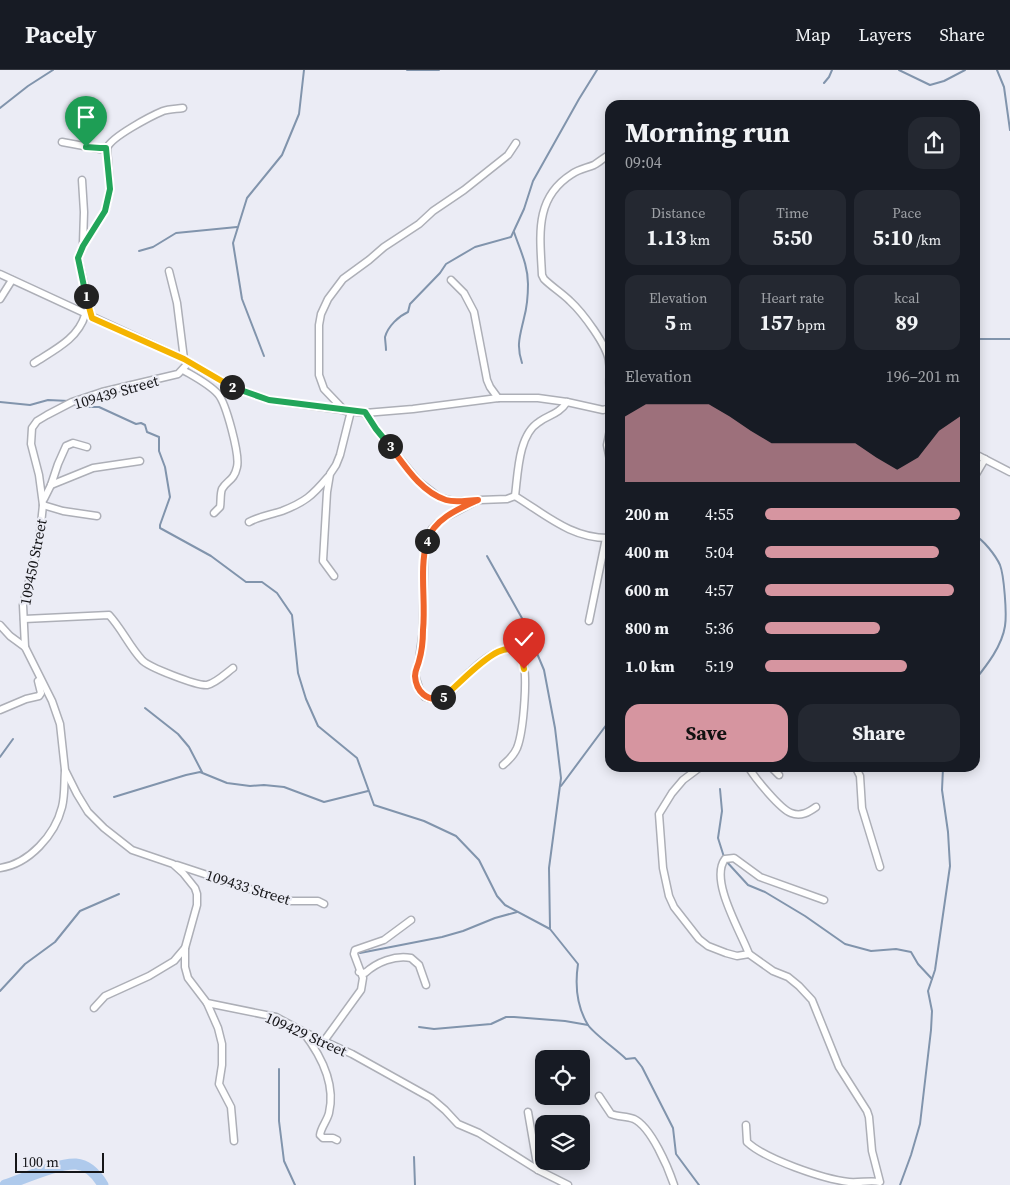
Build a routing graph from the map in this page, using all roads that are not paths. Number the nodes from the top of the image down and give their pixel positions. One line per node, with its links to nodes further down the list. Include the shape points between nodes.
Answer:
1 (183, 108): 4 (street, via 163,111 118,135)
2 (62, 142): 4 (street)
3 (516, 143): 21 (street, via 508,155 464,190 343,279 328,299 319,325 319,375 324,390)
4 (106, 148): 7 (street, via 110,189 105,211)
5 (605, 157): 14 (street, via 578,170 558,185 547,199 540,229 544,279 571,301)
6 (82, 180): 7 (street)
7 (83, 246): 13 (street, via 78,258)
8 (169, 271): 15 (street, via 178,303)
9 (0, 274): 10 (street)
10 (12, 280): 12 (street); 13 (street)
11 (451, 280): 18 (street, via 464,293 474,312 487,380)
12 (0, 299)
13 (89, 316): 15 (street); 16 (street, via 75,334)
14 (605, 349)
15 (187, 361): 17 (street, 109439 Street); 21 (street, via 232,387 269,400)
16 (34, 363)
17 (183, 370): 33 (street, 109439 Street, via 170,377 84,398 37,421 32,428 31,444); 34 (street, via 221,397 237,450 236,471 222,490 220,507)
18 (498, 398): 19 (street); 22 (street)
19 (567, 402): 20 (street); 31 (street, via 559,411 539,421 528,433 520,456)
20 (605, 409)
21 (348, 411): 22 (street); 29 (street, via 340,455)
22 (365, 412): 32 (street, via 425,487 448,501)
23 (87, 447): 30 (street, via 73,443 66,446)
24 (980, 456): 25 (street)
25 (985, 459): 27 (street); 28 (street)
26 (140, 461): 30 (street, via 94,468)
27 (980, 468)
28 (1010, 472)
29 (330, 474): 36 (street, via 308,498); 39 (street, via 323,561)
30 (51, 485): 33 (street)
31 (515, 496): 32 (street); 37 (street, via 559,525 590,537)
32 (478, 500): 47 (street, via 446,517 429,535 424,558 423,631 415,675 425,697 437,700 499,651 511,649 520,654 525,687 522,728 516,750)
33 (43, 502): 35 (street, via 63,511); 40 (street, 109450 Street, via 39,543 23,604)
34 (214, 513)
35 (97, 516)
36 (249, 522)
37 (605, 538)
38 (605, 551): 41 (street)
39 (334, 576)
40 (24, 619): 43 (street, 109450 Street); 45 (street, 109450 Street, via 109,616 149,666 205,685)
41 (589, 620)
42 (0, 625): 43 (street)
43 (25, 647): 44 (street)
44 (34, 666): 46 (street, via 40,694); 48 (street, via 60,724)
45 (233, 668)
46 (0, 710)
47 (503, 766)
48 (65, 770): 55 (street, via 88,812 109,833 132,850); 57 (street, via 62,807 48,834 29,856)
49 (692, 772): 62 (street, via 672,793 660,814 663,868 669,896 674,907 708,946 726,954)
50 (751, 772): 54 (street, via 791,813 803,815)
51 (776, 772): 53 (street)
52 (858, 772): 56 (street, via 862,808)
53 (779, 775)
54 (816, 807)
55 (173, 864): 59 (street, 109433 Street, via 286,901 318,901); 61 (street, via 190,881 197,894 196,913)
56 (880, 867)
57 (0, 868)
58 (824, 900): 62 (street, via 760,877 734,858 725,859 721,868 722,887)
59 (324, 904)
60 (411, 920): 63 (street, via 384,940 355,950)
61 (185, 948): 65 (street, via 188,978); 66 (street, via 174,961 105,996)
62 (749, 954): 71 (street, via 788,977 812,1000 839,1067 867,1111 880,1182 826,1178 796,1168 753,1148 747,1142)
63 (359, 972): 64 (street, via 392,958 411,958 418,965); 68 (street, via 363,978 358,996)
64 (426, 985)
65 (207, 1003): 67 (street, 109429 Street, via 276,1017); 73 (street, via 222,1044 219,1084 231,1107)
66 (94, 1008)
67 (302, 1032): 68 (street, 109429 Street); 72 (street, via 318,1053 330,1095 330,1112 320,1135)
68 (324, 1041): 75 (street, 109429 Street, via 432,1098 458,1124 480,1133)
69 (598, 1096): 78 (street, via 611,1114 642,1124 667,1166)
70 (528, 1112): 74 (street)
71 (746, 1125)
72 (337, 1140)
73 (234, 1141)
74 (535, 1153)
75 (535, 1168)
76 (538, 1170): 77 (street, 109429 Street)
77 (568, 1185)
78 (674, 1185)

